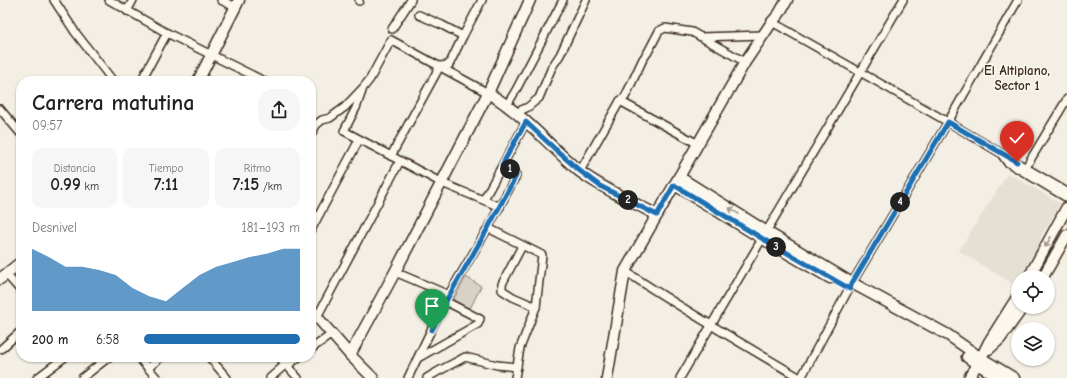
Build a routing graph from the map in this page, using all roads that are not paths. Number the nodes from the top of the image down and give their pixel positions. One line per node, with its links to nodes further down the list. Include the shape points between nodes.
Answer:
1 (54, 0): 26 (street)
2 (109, 0): 14 (street)
3 (133, 0): 14 (street)
4 (221, 0): 13 (street)
5 (411, 0): 17 (street)
6 (482, 0): 20 (street)
7 (530, 0): 31 (street)
8 (563, 0): 34 (street)
9 (586, 0): 36 (street, via 539,98)
10 (787, 0): 16 (street)
11 (904, 0): 25 (street)
12 (1018, 0): 38 (street)
13 (237, 4): 22 (street)
14 (127, 11): 18 (street)
15 (419, 15): 20 (street)
16 (772, 22): 19 (street); 25 (street)
17 (392, 29)
18 (167, 33): 22 (street); 27 (street)
19 (763, 35): 21 (street); 23 (street)
20 (463, 36): 24 (street, via 449,65)
21 (701, 37): 23 (street); 33 (street, via 677,29 665,28 659,31 625,97)
22 (211, 55): 28 (street); 29 (street)
23 (745, 62): 42 (street)
24 (440, 66): 30 (street, via 392,40); 31 (street); 44 (street)
25 (861, 72): 38 (street); 60 (street)
26 (109, 76)
27 (144, 76)
28 (200, 76)
29 (254, 76)
30 (363, 88): 39 (street, via 345,107); 41 (street, via 344,131)
31 (488, 93): 34 (street); 50 (street)
32 (1067, 99): 47 (street)
33 (620, 101): 42 (street); 48 (street)
34 (507, 105): 36 (street)
35 (0, 109): 40 (street)
36 (515, 113): 37 (street)
37 (526, 122): 46 (street); 48 (street)
38 (948, 122): 43 (street); 68 (street)
39 (316, 126)
40 (16, 128)
41 (359, 140): 44 (street); 57 (street)
42 (698, 144): 49 (street)
43 (1001, 153): 47 (street); 52 (street, via 1007,162)
44 (391, 156): 45 (street)
45 (400, 161): 50 (street); 73 (street)
46 (502, 165): 53 (street); 54 (street, via 514,171 516,176)
47 (1026, 167): 51 (street)
48 (580, 171): 56 (street, via 600,186)
49 (677, 181): 56 (street); 60 (street)
50 (442, 183): 53 (street); 66 (street)
51 (1067, 192)
52 (1067, 198)
53 (484, 199): 54 (street)
54 (500, 206): 58 (street)
55 (1067, 207): 63 (street, one-way to 63)
56 (657, 215): 65 (street)
57 (316, 221)
58 (488, 228): 61 (street); 70 (street)
59 (1067, 235): 64 (street)
60 (765, 236): 68 (street); 76 (street)
61 (522, 246): 71 (street, via 542,255); 71 (street, via 502,284 502,290)
62 (16, 265): 67 (street)
63 (1033, 270)
64 (1047, 270)
65 (625, 271): 76 (street); 104 (street)
66 (395, 272): 70 (street); 81 (street)
67 (2, 275): 69 (street)
68 (851, 286): 83 (street); 106 (street)
69 (16, 287)
70 (447, 298): 82 (street); 82 (street, via 480,319 478,324)
71 (536, 307): 92 (street, via 520,348)
72 (1011, 307): 83 (street)
73 (316, 309)
74 (1018, 314): 83 (street, via 1000,339)
75 (316, 315): 77 (street)
76 (711, 326): 105 (street); 106 (street)
77 (332, 334): 79 (street); 81 (street)
78 (16, 336): 80 (street)
79 (316, 345)
80 (1, 349)
81 (350, 355): 100 (street)
82 (418, 358): 101 (street)
83 (980, 359): 107 (street); 108 (street); 109 (street)
84 (58, 362): 95 (street)
85 (102, 362): 96 (street)
86 (143, 362): 93 (street)
87 (155, 362): 93 (street)
88 (215, 362): 97 (street)
89 (284, 362): 91 (street)
90 (291, 362): 91 (street)
91 (286, 365): 98 (street); 99 (street)
92 (517, 367): 102 (street, via 466,357); 103 (street)
93 (148, 368): 94 (street)
94 (154, 377)
95 (37, 378)
96 (82, 378)
97 (227, 378)
98 (270, 378)
99 (298, 378)
100 (373, 378)
101 (408, 378)
102 (428, 378)
103 (514, 378)
104 (607, 378)
105 (680, 378)
106 (801, 378)
107 (969, 378)
108 (1000, 378)
109 (1014, 378)

